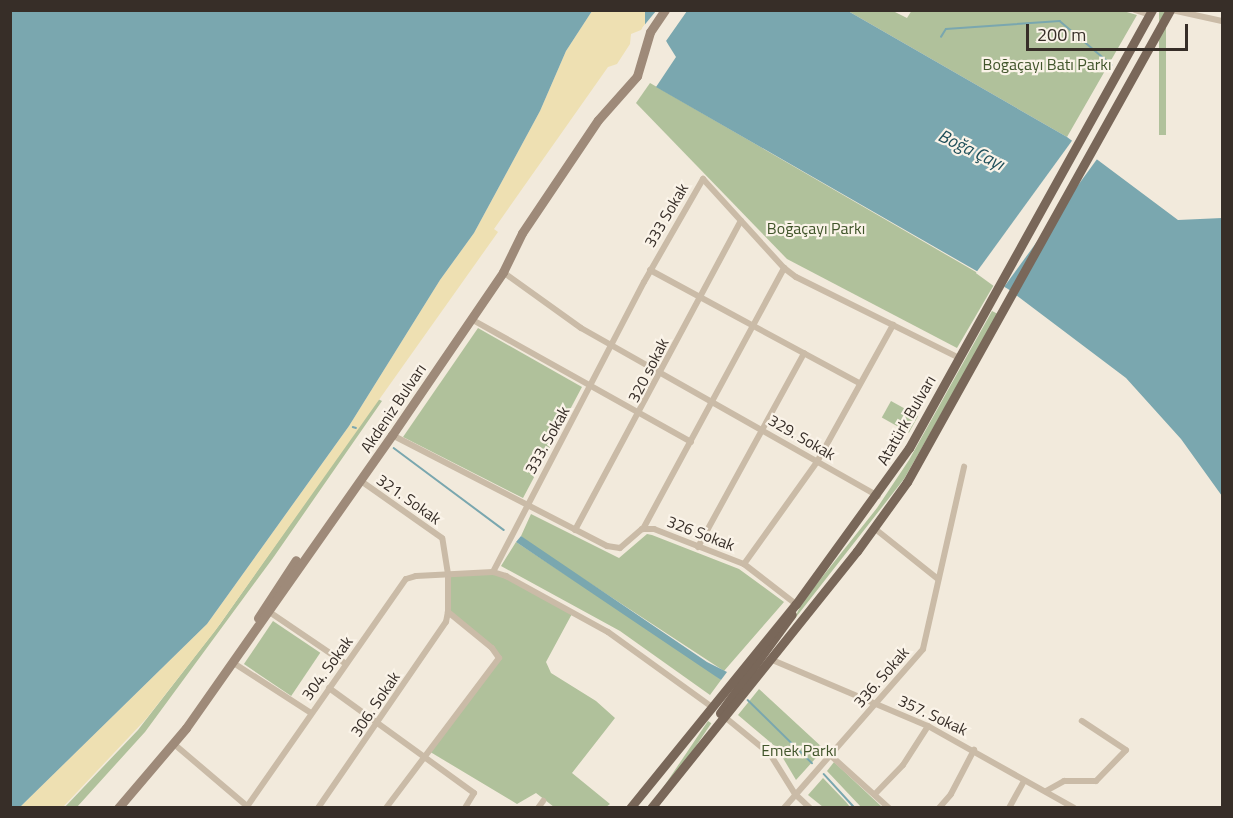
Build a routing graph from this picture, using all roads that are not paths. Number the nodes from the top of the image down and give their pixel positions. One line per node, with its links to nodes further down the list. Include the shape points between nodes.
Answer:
1 (665, 10): 9 (main road, Akdeniz Bulvarı, via 650,32 640,71 598,120 522,233)
2 (1135, 10): 4 (street)
3 (1171, 10): 5 (street); 30 (main road, Atatürk Bulvarı, via 919,462)
4 (1151, 13): 16 (main road, Atatürk Bulvarı)
5 (1222, 21)
6 (741, 221): 7 (street, 333 Sokak); 8 (street, 333 Sokak, via 703,179); 10 (street, 320 sokak)
7 (784, 268): 12 (street); 13 (street, 333 Sokak)
8 (650, 270): 10 (street); 14 (street, 333 Sokak)
9 (503, 272): 11 (main road, Akdeniz Bulvarı); 14 (street, 329. Sokak, via 551,309)
10 (700, 297): 12 (street); 17 (street, 320 sokak)
11 (471, 319): 19 (street); 23 (main road, Akdeniz Bulvarı)
12 (752, 325): 15 (street); 20 (street)
13 (893, 325): 16 (street, 333 Sokak); 18 (street)
14 (614, 346): 17 (street, 329. Sokak); 19 (street, 333 Sokak)
15 (804, 353): 18 (street); 22 (street)
16 (959, 358): 28 (main road, Atatürk Bulvarı)
17 (662, 372): 20 (street, 329. Sokak); 21 (street, 320 sokak)
18 (859, 383): 25 (street)
19 (591, 388): 21 (street); 29 (street, 333. Sokak)
20 (712, 402): 22 (street, 329. Sokak); 24 (street)
21 (640, 414): 24 (street); 32 (street, 320 sokak)
22 (764, 431): 25 (street, 329. Sokak); 33 (street)
23 (393, 435): 27 (main road, Akdeniz Bulvarı); 29 (street, 326 Sokak)
24 (691, 442): 31 (street)
25 (817, 462): 28 (street, 329. Sokak); 34 (street)
26 (964, 467): 37 (street, 336. Sokak)
27 (361, 481): 36 (street, 321. Sokak, via 442,538); 39 (main road, Akdeniz Bulvarı)
28 (878, 496): 38 (main road, Atatürk Bulvarı)
29 (527, 506): 32 (street, 326 Sokak); 35 (street)
30 (874, 528): 37 (street); 41 (main road, Atatürk Bulvarı)
31 (642, 529): 32 (street, 326 Sokak, via 620,548); 33 (street, 326 Sokak, via 654,529)
32 (575, 530)
33 (699, 547): 34 (street, 326 Sokak)
34 (744, 564): 38 (street, 326 Sokak)
35 (493, 572): 36 (street, 304. Sokak); 47 (street, via 634,648)
36 (448, 574): 40 (street, 321. Sokak); 43 (street, 304. Sokak, via 406,579)
37 (938, 579): 45 (street, 336. Sokak, via 922,649)
38 (796, 604): 47 (main road, Atatürk Bulvarı)
39 (268, 607): 42 (main road, Akdeniz Bulvarı); 43 (street)
40 (448, 612): 49 (street, 306. Sokak, via 446,622); 54 (street, via 499,658)
41 (771, 659): 45 (street, 357. Sokak); 47 (main road, Atatürk Bulvarı)
42 (232, 662): 46 (street); 51 (main road, Akdeniz Bulvarı)
43 (346, 664): 44 (street, 304. Sokak)
44 (329, 688): 46 (street, 304. Sokak); 49 (street)
45 (877, 704): 50 (street, 357. Sokak); 53 (street, 336. Sokak)
46 (311, 713): 61 (street, 304. Sokak)
47 (718, 713): 57 (street, via 775,760); 66 (main road, Atatürk Bulvarı); 67 (main road, Atatürk Bulvarı)
48 (1082, 721): 56 (street, via 1126,750 1096,781 1064,781)
49 (378, 723): 54 (street); 62 (street, 306. Sokak)
50 (928, 726): 52 (street, 357. Sokak); 58 (street, via 903,765)
51 (174, 744): 60 (main road, Akdeniz Bulvarı); 61 (street)
52 (974, 750): 55 (street, 357. Sokak); 71 (street, via 951,794)
53 (829, 754): 57 (street, 336. Sokak); 58 (street)
54 (423, 755): 63 (street); 64 (street, via 474,793)
55 (1024, 781): 56 (street, 357. Sokak); 72 (street)
56 (1046, 791): 73 (street, 357. Sokak)
57 (795, 794): 68 (street, 336. Sokak); 69 (street)
58 (875, 794): 70 (street)
59 (543, 801): 65 (street)
60 (118, 807)
61 (247, 807)
62 (318, 807)
63 (386, 807)
64 (465, 807)
65 (538, 807)
66 (630, 807)
67 (651, 807)
68 (784, 807)
69 (810, 807)
70 (889, 807)
71 (939, 807)
72 (1009, 807)
73 (1074, 807)

